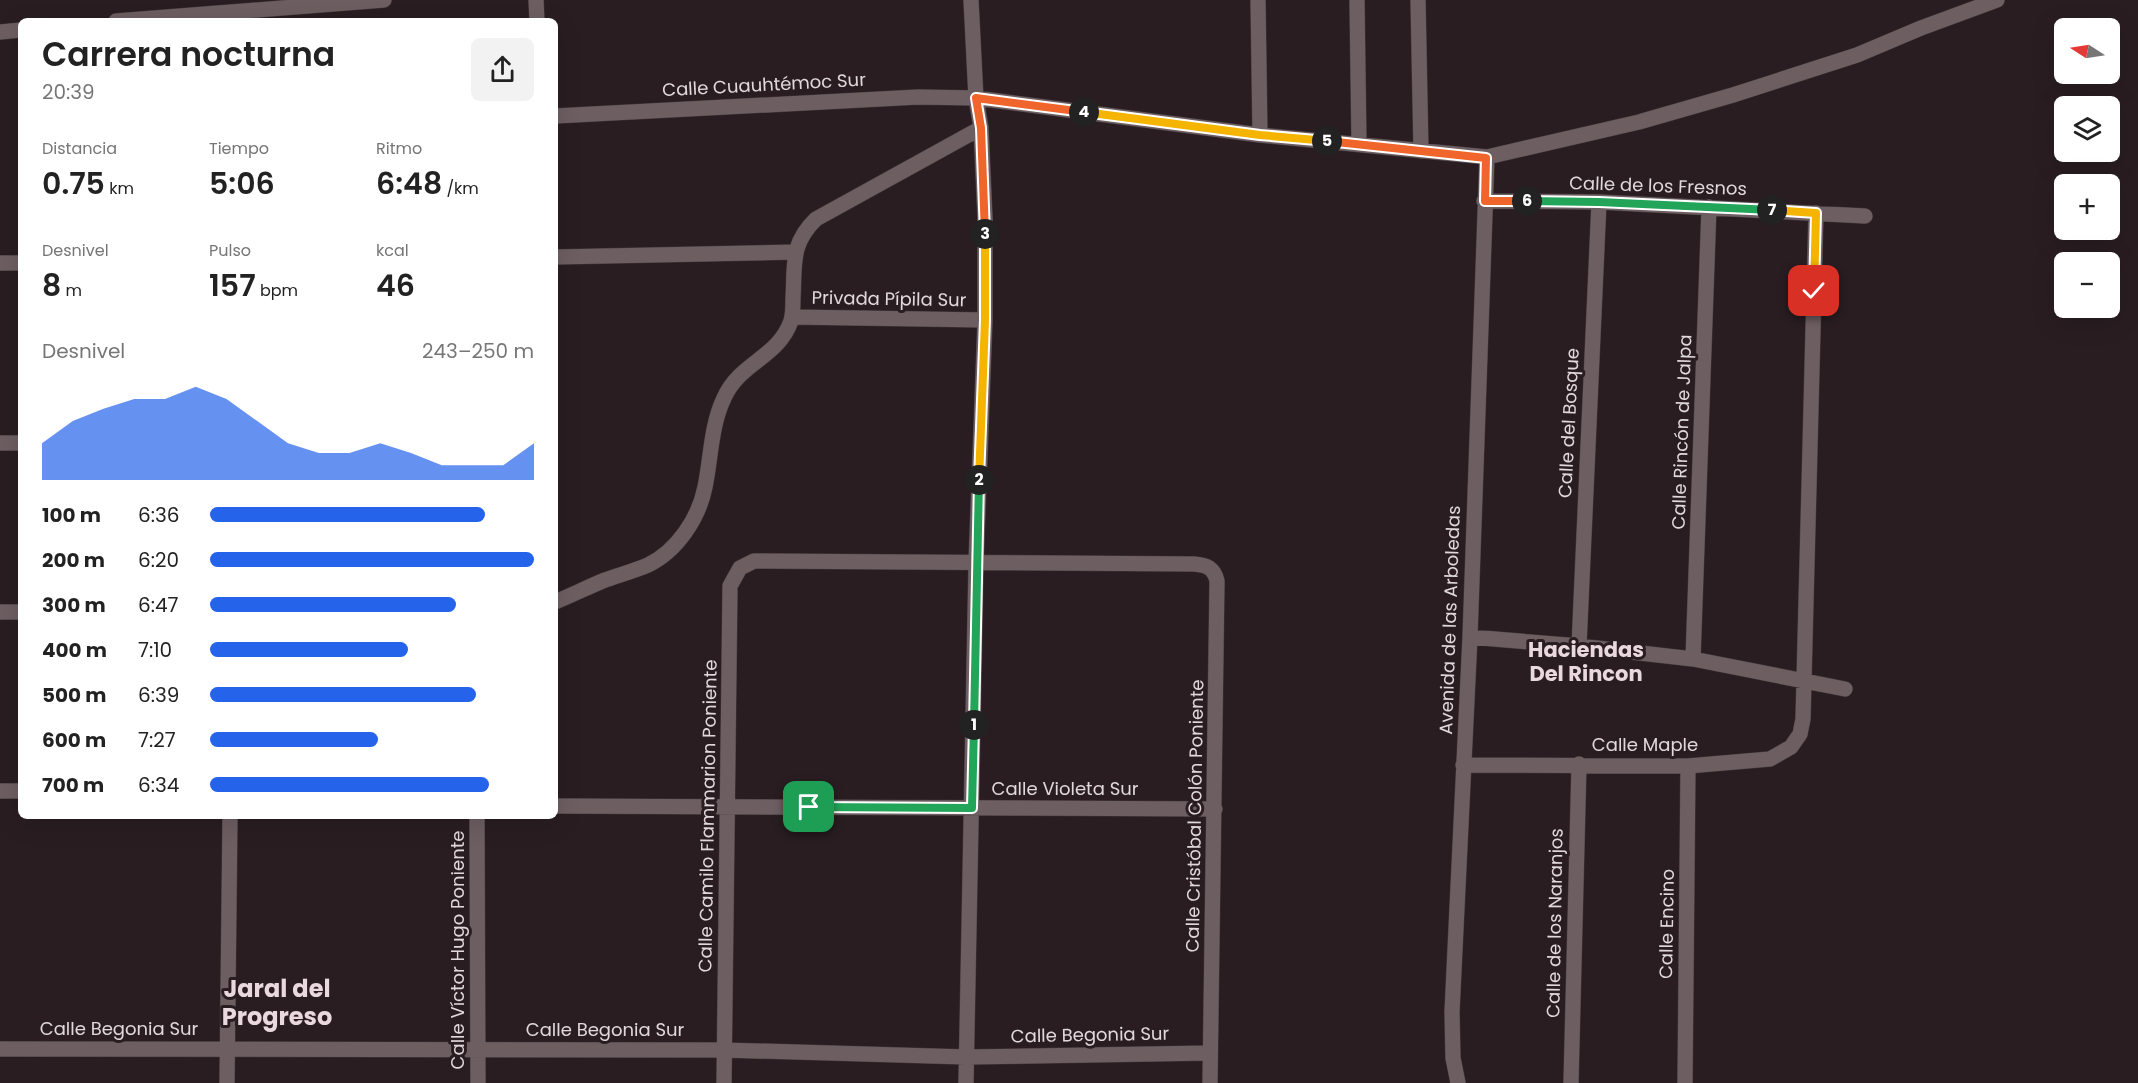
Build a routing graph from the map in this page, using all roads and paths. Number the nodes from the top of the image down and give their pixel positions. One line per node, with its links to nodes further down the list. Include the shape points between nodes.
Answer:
1 (384, 0): 8 (street)
2 (536, 0): 10 (street)
3 (970, 0): 13 (street)
4 (1258, 0): 16 (street)
5 (1357, 0): 17 (street)
6 (1418, 0): 18 (street)
7 (1996, 0): 19 (street, Calle Cuauhtémoc Sur, via 1857,55 1733,95)
8 (190, 12): 9 (street)
9 (141, 18)
10 (537, 18)
11 (18, 30): 12 (street)
12 (0, 32)
13 (976, 98): 14 (street, Calle Cuauhtémoc Sur, via 907,97); 15 (street); 16 (street, Calle Cuauhtémoc Sur)
14 (558, 117)
15 (981, 128): 25 (street, via 816,219 798,240); 30 (street)
16 (1260, 135): 17 (street, Calle Cuauhtémoc Sur)
17 (1359, 144): 18 (street, Calle Cuauhtémoc Sur)
18 (1421, 151): 19 (street, Calle Cuauhtémoc Sur)
19 (1486, 158): 20 (street, Avenida de las Arboledas)
20 (1485, 201): 21 (street, Calle de los Fresnos); 37 (street, Avenida de las Arboledas)
21 (1599, 202): 22 (street, Calle de los Fresnos); 38 (street, Calle del Bosque)
22 (1709, 207): 23 (street, Calle de los Fresnos); 39 (street, Calle Rincón de Jalpa)
23 (1816, 213): 24 (street, Calle de los Fresnos); 40 (street)
24 (1865, 216)
25 (796, 252): 26 (street); 29 (street)
26 (558, 257)
27 (0, 263): 28 (street)
28 (18, 263)
29 (792, 317): 30 (street, Privada Pípila Sur); 34 (street, via 779,344 735,379 723,398 705,489 682,537 648,565)
30 (985, 320): 33 (street)
31 (0, 443): 32 (street)
32 (18, 443)
33 (976, 563): 48 (street, Calle Camilo Flammarion Poniente, via 754,561 740,568 730,586); 49 (street); 50 (street, Calle Cristóbal Colón Poniente, via 1194,564 1211,568 1217,581)
34 (558, 601)
35 (0, 612): 36 (street)
36 (18, 612)
37 (1470, 637): 38 (street); 43 (street, Avenida de las Arboledas)
38 (1578, 646): 39 (street)
39 (1693, 659): 40 (street)
40 (1803, 680): 41 (street); 44 (street, Calle Maple, via 1803,719 1800,734 1791,747 1770,759)
41 (1845, 688)
42 (1579, 764): 43 (street, Calle Maple); 44 (street, Calle Maple); 65 (street, Calle de los Naranjos)
43 (1463, 765): 64 (street, Avenida de las Arboledas, via 1452,1012)
44 (1688, 766): 66 (street, Calle Encino)
45 (0, 791): 46 (street)
46 (18, 791)
47 (558, 806): 48 (street, Calle Violeta Sur)
48 (728, 806): 49 (street, Calle Violeta Sur); 56 (street, Calle Camilo Flammarion Poniente)
49 (972, 808): 50 (street, Calle Violeta Sur); 58 (street)
50 (1215, 809): 57 (street, Calle Cristóbal Colón Poniente)
51 (230, 819): 53 (street)
52 (477, 819): 55 (street, Calle Víctor Hugo Poniente)
53 (228, 1048): 54 (street, Calle Begonia Sur); 55 (street, Calle Begonia Sur); 59 (street)
54 (0, 1049)
55 (478, 1049): 56 (street, Calle Begonia Sur); 60 (street, Calle Víctor Hugo Poniente)
56 (724, 1050): 58 (street, Calle Begonia Sur); 61 (street, Calle Camilo Flammarion Poniente)
57 (1210, 1053): 58 (street, Calle Begonia Sur); 63 (street, Calle Cristóbal Colón Poniente)
58 (966, 1057): 62 (street)
59 (228, 1083)
60 (478, 1083)
61 (724, 1083)
62 (966, 1083)
63 (1210, 1083)
64 (1458, 1083)
65 (1571, 1083)
66 (1685, 1083)

